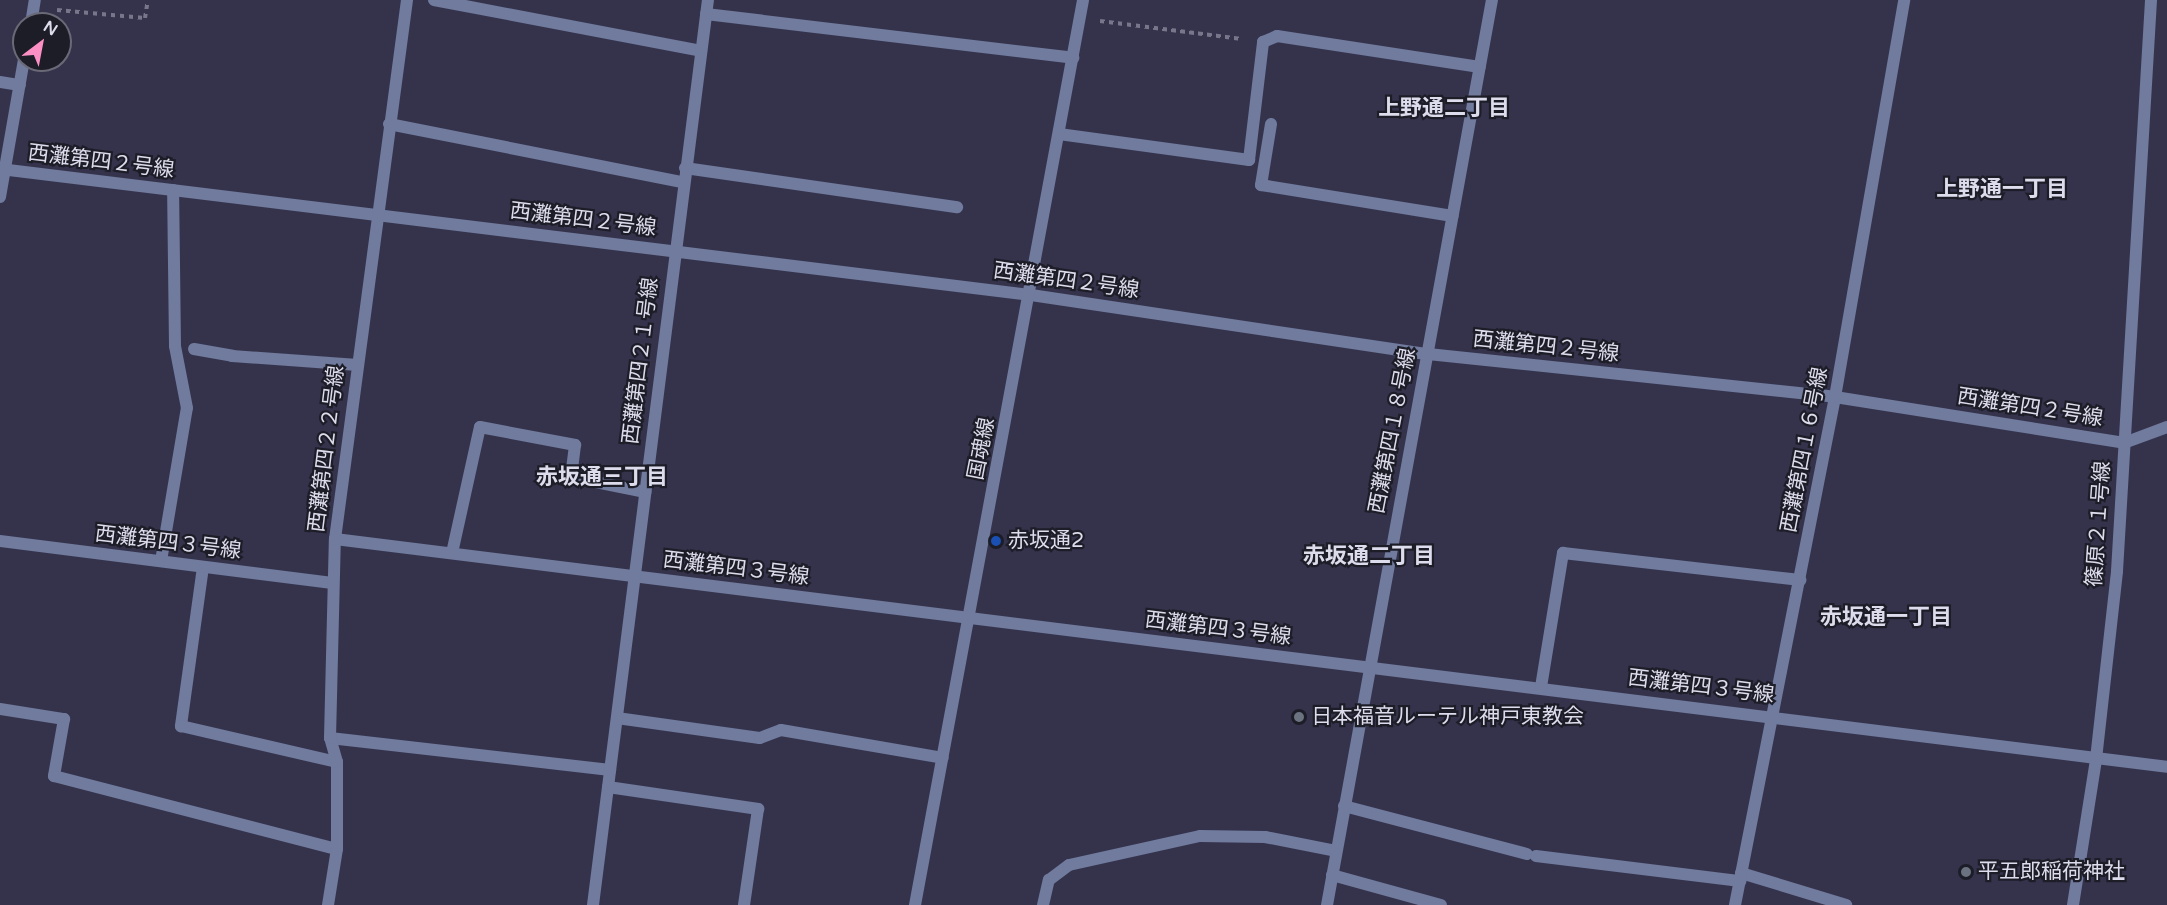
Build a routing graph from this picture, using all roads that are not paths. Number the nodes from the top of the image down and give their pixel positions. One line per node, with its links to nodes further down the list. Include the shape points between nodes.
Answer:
1 (407, 0): 15 (street, 西灘第四２２号線)
2 (434, 0): 9 (street)
3 (708, 0): 8 (street, 西灘第四２１号線)
4 (1083, 0): 10 (street, 国魂線)
5 (1492, 0): 11 (street, 西灘第四１８号線)
6 (1904, 0): 31 (street, 西灘第四１６号線)
7 (2151, 0): 33 (street, 篠原２１号線)
8 (706, 14): 9 (street, 西灘第四２１号線); 10 (street)
9 (701, 51): 18 (street, 西灘第四２１号線)
10 (1073, 58): 17 (street, 国魂線)
11 (1480, 66): 17 (street, via 1277,36 1263,42 1248,160); 25 (street, 西灘第四１８号線)
12 (22, 72): 14 (street)
13 (0, 82): 14 (street)
14 (20, 85): 19 (street)
15 (390, 124): 20 (street); 24 (street, 西灘第四２２号線)
16 (1271, 124): 25 (street, via 1261,185)
17 (1059, 134): 27 (street, 国魂線)
18 (686, 168): 20 (street, 西灘第四２１号線); 23 (street)
19 (2, 169): 21 (street, 西灘第四２号線); 22 (street)
20 (683, 182): 26 (street, 西灘第四２１号線)
21 (172, 190): 24 (street, 西灘第四２号線); 38 (street, via 176,346 187,408)
22 (0, 197)
23 (957, 207)
24 (377, 215): 26 (street, 西灘第四２号線); 30 (street, 西灘第四２２号線)
25 (1453, 216): 29 (street, 西灘第四１８号線)
26 (674, 250): 27 (street, 西灘第四２号線); 34 (street, 西灘第四２１号線)
27 (1031, 295): 29 (street, 西灘第四２号線); 43 (street, 国魂線)
28 (194, 350): 30 (street)
29 (1428, 354): 31 (street, 西灘第四２号線); 44 (street, 西灘第四１８号線)
30 (358, 364): 35 (street, 西灘第四２２号線)
31 (1835, 397): 33 (street, 西灘第四２号線); 41 (street, 西灘第四１６号線)
32 (2167, 427): 33 (street)
33 (2124, 443): 51 (street, 篠原２１号線, via 2117,571)
34 (645, 492): 37 (street, via 571,477 575,445 480,427); 40 (street, 西灘第四２１号線)
35 (335, 539): 37 (street, 西灘第四３号線); 42 (street, 西灘第四２２号線)
36 (0, 541): 38 (street, 西灘第四３号線)
37 (452, 554): 40 (street, 西灘第四３号線)
38 (161, 561): 39 (street, 西灘第四３号線)
39 (203, 567): 42 (street, 西灘第四３号線); 52 (street, via 182,726)
40 (634, 576): 43 (street, 西灘第四３号線); 48 (street, 西灘第四２１号線)
41 (1800, 580): 45 (street, via 1563,553); 47 (street, 西灘第四１６号線)
42 (332, 583): 49 (street, 西灘第四２２号線)
43 (969, 619): 44 (street, 西灘第四３号線); 50 (street, 国魂線)
44 (1368, 666): 45 (street, 西灘第四３号線); 56 (street, 西灘第四１８号線)
45 (1541, 687): 47 (street, 西灘第四３号線)
46 (0, 709): 57 (street, via 64,719 54,776)
47 (1774, 715): 51 (street, 西灘第四３号線); 60 (street, 西灘第四１６号線)
48 (617, 718): 50 (street, via 760,738 781,730); 54 (street, 西灘第四２１号線)
49 (330, 738): 52 (street, 西灘第四２２号線); 54 (street)
50 (943, 758): 64 (street, 国魂線)
51 (2096, 759): 53 (street, 西灘第四３号線); 70 (street, 篠原２１号線)
52 (337, 762): 57 (street, 西灘第四２２号線)
53 (2167, 767)
54 (610, 770): 55 (street, 西灘第四２１号線)
55 (608, 787): 62 (street, 西灘第四２１号線); 63 (street, via 758,809)
56 (1344, 806): 58 (street, 西灘第四１８号線); 60 (street, via 1531,855)
57 (337, 849): 61 (street, 西灘第四２２号線)
58 (1336, 851): 59 (street, 西灘第四１８号線); 65 (street, via 1265,837 1200,836 1069,865 1049,880)
59 (1332, 875): 66 (street, 西灘第四１８号線); 67 (street)
60 (1741, 877): 68 (street, 西灘第四１６号線); 69 (street)
61 (328, 905)
62 (593, 905)
63 (744, 905)
64 (915, 905)
65 (1043, 905)
66 (1327, 905)
67 (1441, 905)
68 (1735, 905)
69 (1846, 905)
70 (2073, 905)

